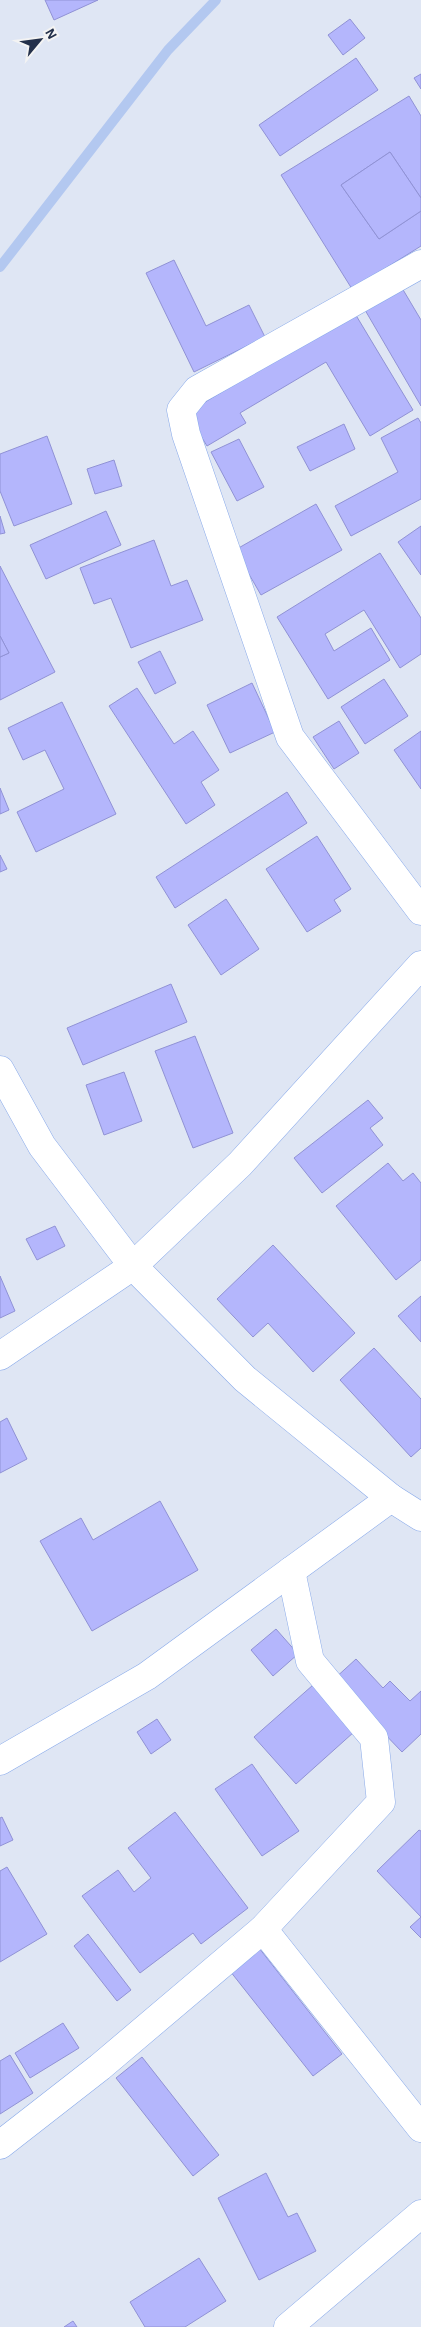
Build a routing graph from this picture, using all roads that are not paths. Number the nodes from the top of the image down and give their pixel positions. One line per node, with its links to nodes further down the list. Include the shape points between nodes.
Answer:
1 (421, 264): 2 (street, via 197,390 181,410 186,434 290,737)
2 (421, 911)
3 (421, 965): 5 (street, via 240,1164)
4 (0, 1070): 5 (street, via 42,1146)
5 (133, 1266): 6 (street); 7 (street, via 245,1378)
6 (0, 1356)
7 (392, 1498): 8 (street); 9 (street)
8 (421, 1517)
9 (292, 1571): 10 (street, via 147,1676); 11 (street, via 310,1661 374,1738 381,1802)
10 (0, 1761)
11 (263, 1929): 12 (street); 13 (street, via 100,2067)
12 (421, 2128)
13 (0, 2145)
14 (421, 2214): 15 (street)
15 (288, 2327)

